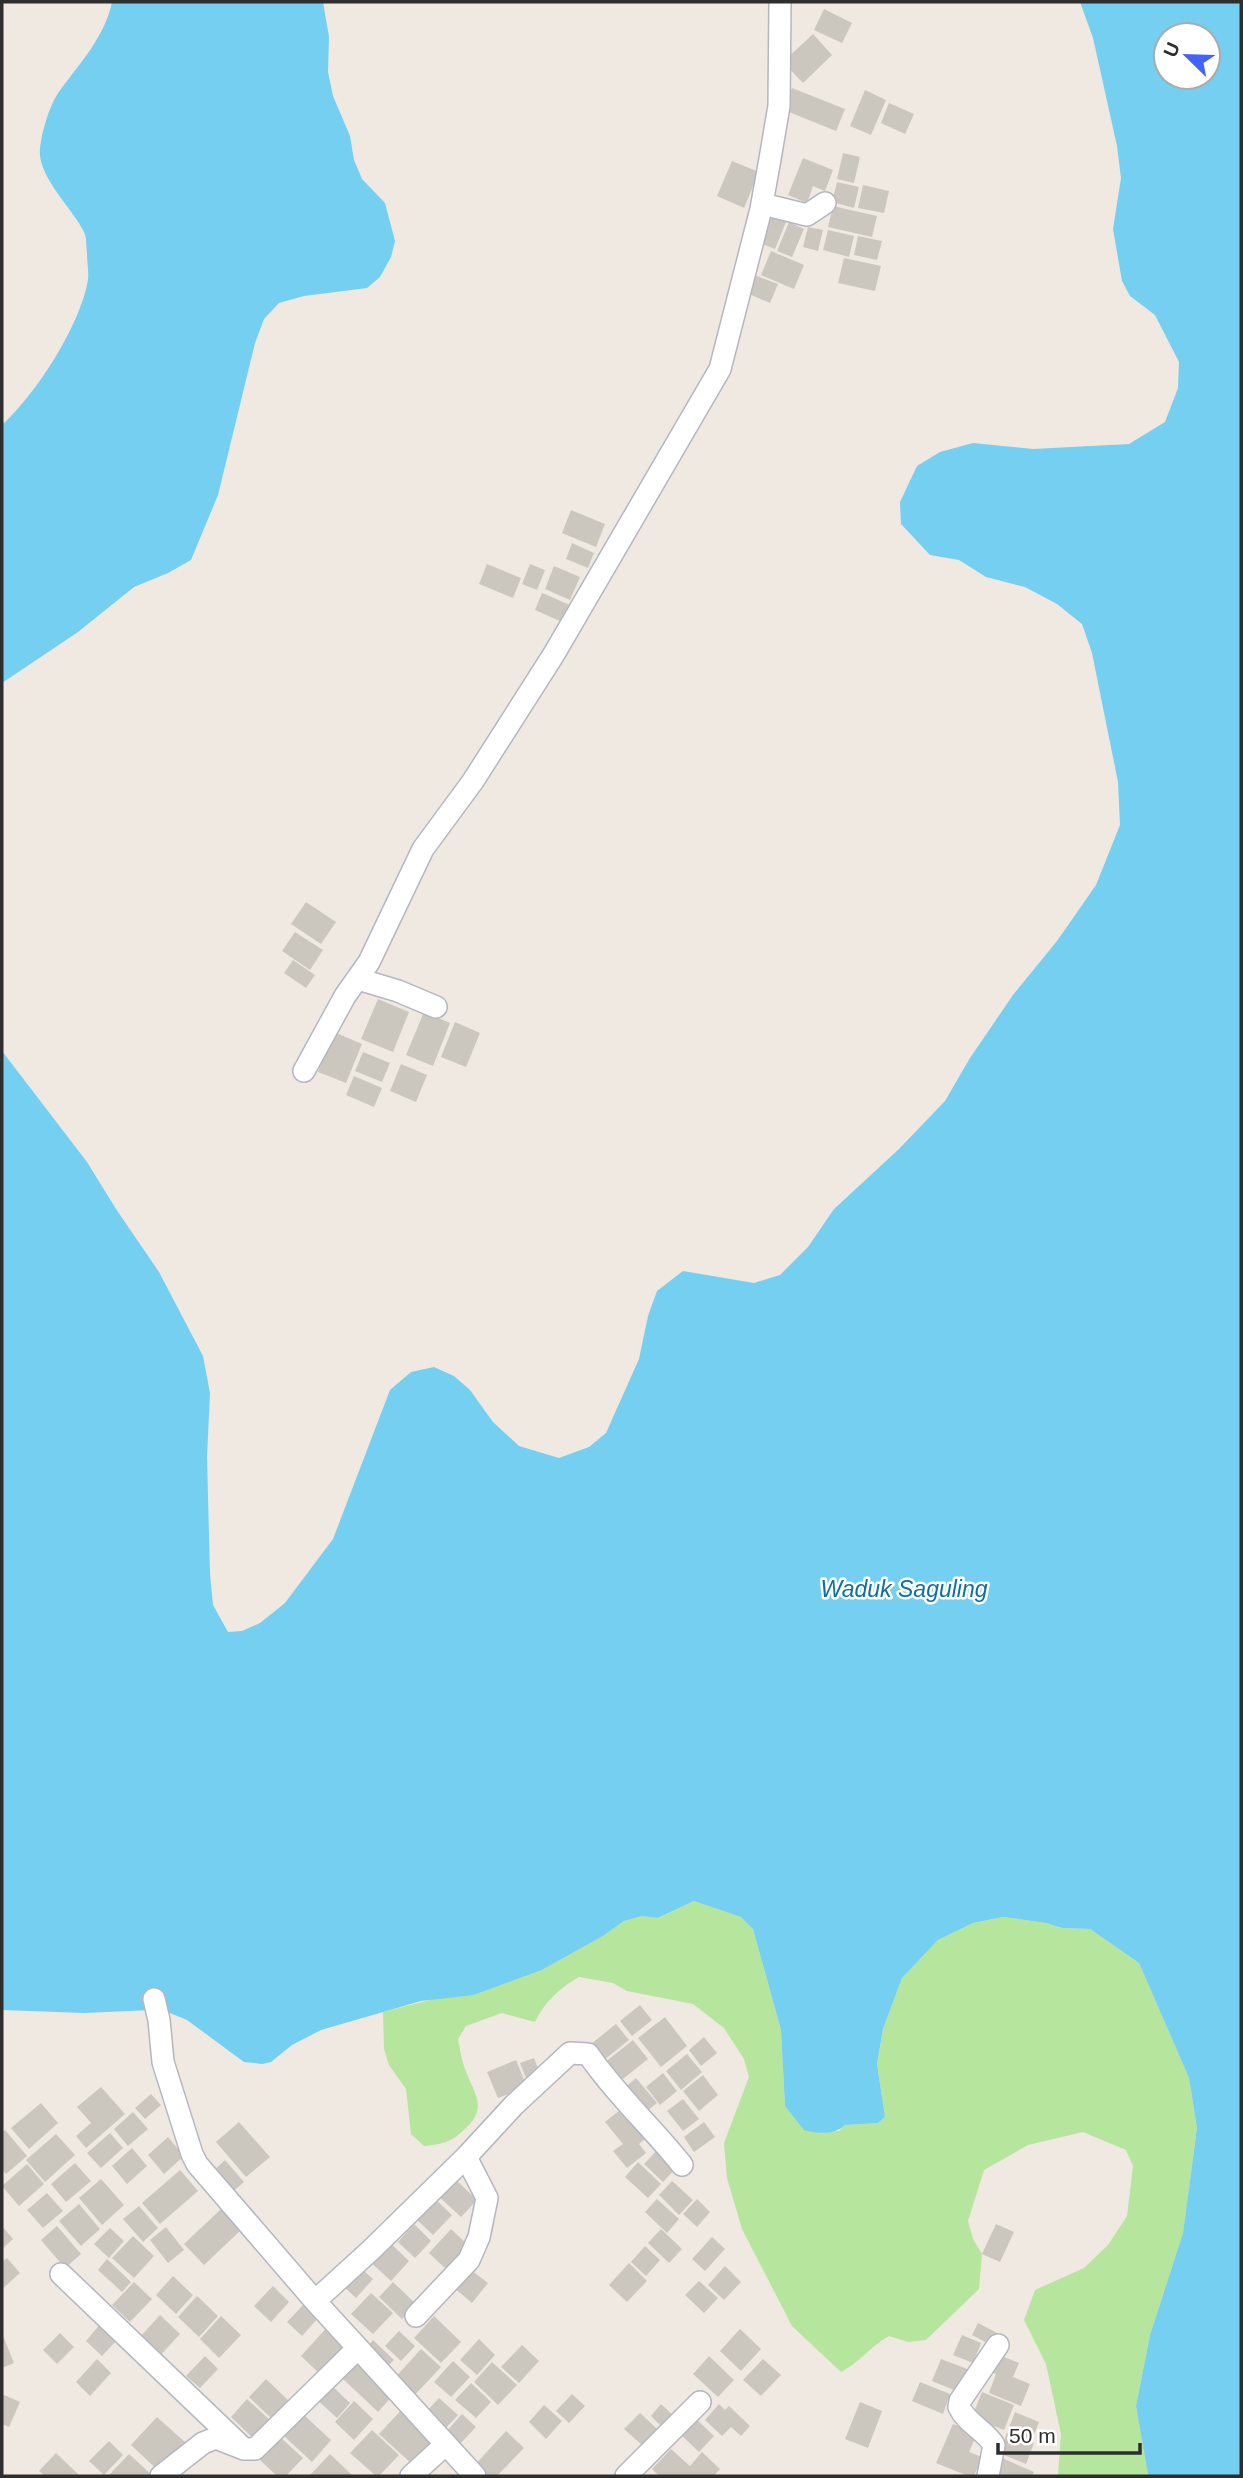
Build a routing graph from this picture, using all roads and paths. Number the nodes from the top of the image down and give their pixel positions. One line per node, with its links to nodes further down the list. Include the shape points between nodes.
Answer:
1 (780, 2): 3 (street, via 779,106)
2 (825, 203): 3 (street, via 807,215)
3 (762, 204): 4 (street, via 720,369 554,654 473,781 423,849)
4 (358, 979): 5 (street); 6 (street)
5 (436, 1007)
6 (304, 1071)
7 (154, 1999): 11 (street, via 163,2062 197,2164)
8 (466, 2158): 9 (street, via 514,2105 576,2052 588,2054 607,2083); 11 (street); 12 (street, via 487,2198 479,2237 469,2260)
9 (682, 2165)
10 (61, 2274): 17 (street)
11 (315, 2301): 14 (street)
12 (416, 2316)
13 (998, 2345): 22 (street, via 959,2407 994,2445)
14 (358, 2348): 16 (street); 17 (street, via 255,2449)
15 (700, 2402): 21 (street)
16 (446, 2444): 19 (street); 20 (street)
17 (244, 2449): 18 (street, via 216,2438)
18 (162, 2476)
19 (411, 2476)
20 (475, 2476)
21 (626, 2476)
22 (988, 2476)

